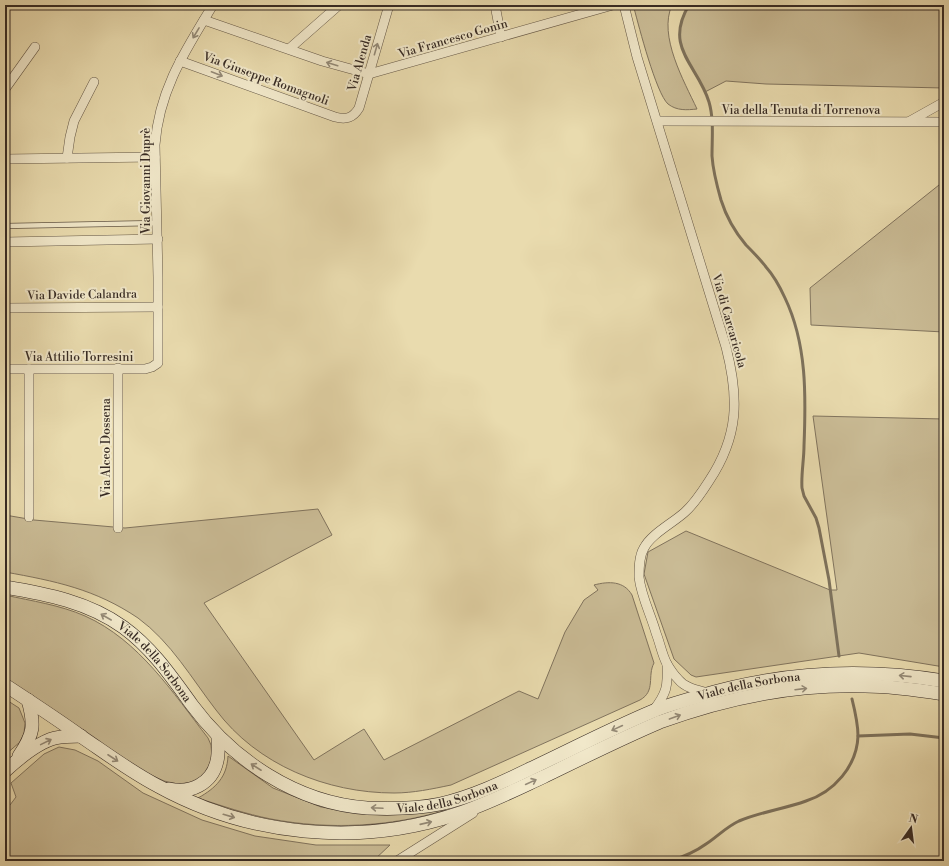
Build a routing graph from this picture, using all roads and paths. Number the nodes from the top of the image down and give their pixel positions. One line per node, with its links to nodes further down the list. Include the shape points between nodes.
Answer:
1 (213, 5): 7 (street, Via Giovanni Duprè)
2 (339, 5): 10 (street)
3 (390, 5): 12 (street, Via Alenda, one-way to 3)
4 (495, 5): 8 (street)
5 (613, 5): 8 (street, Via Francesco Gonin)
6 (624, 5): 17 (street, Via di Carcaricola)
7 (204, 20): 10 (street); 11 (street, Via Giovanni Duprè, one-way to 11)
8 (501, 37): 12 (street, Via Francesco Gonin)
9 (35, 47): 14 (street)
10 (289, 49): 12 (street, one-way to 10)
11 (180, 60): 16 (street, Via Giuseppe Romagnoli, one-way to 16, via 335,118); 20 (street, Via Giovanni Duprè, via 159,114)
12 (369, 74): 16 (street, Via Alenda, via 359,108 353,117)
13 (94, 82): 21 (street, via 74,121)
14 (5, 89)
15 (944, 102): 18 (street)
16 (344, 119)
17 (658, 121): 18 (street, Via della Tenuta di Torrenova); 36 (street, Via di Carcaricola, via 728,355 734,402 729,441 717,470 695,501 676,520 652,538 644,547 641,556 640,582)
18 (910, 121): 19 (street, Via della Tenuta di Torrenova)
19 (944, 122)
20 (155, 157): 21 (street); 23 (street, Via Giovanni Duprè)
21 (68, 158): 22 (street)
22 (5, 159)
23 (157, 223): 24 (lane); 25 (street, Via Giovanni Duprè)
24 (5, 226)
25 (158, 239): 26 (street); 27 (street, Via Giovanni Duprè)
26 (5, 242)
27 (158, 307): 28 (street, Via Davide Calandra); 29 (street, Via Giovanni Duprè, via 158,361)
28 (5, 308)
29 (152, 367): 30 (street, Via Attilio Torresini)
30 (118, 368): 32 (street, Via Attilio Torresini); 34 (street, Via Alceo Dossena)
31 (5, 369): 32 (street, Via Attilio Torresini)
32 (29, 369): 33 (street)
33 (29, 517)
34 (118, 528)
35 (5, 587): 44 (street, Viale della Sorbona, one-way to 35, via 157,658 123,627 98,612 73,602)
36 (667, 664): 39 (street, Via di Carcaricola, via 685,685); 42 (street, Via di Carcaricola, via 666,692)
37 (944, 681): 39 (street, Viale della Sorbona, one-way to 39, via 886,674 826,674 757,682)
38 (5, 685): 41 (street, Viale della Sorbona)
39 (709, 693): 42 (street, Viale della Sorbona)
40 (944, 694): 48 (street, Viale della Sorbona, one-way to 40, via 660,722 722,703 789,690 840,686 893,687)
41 (28, 700): 43 (street, Viale della Sorbona); 45 (street, via 32,721 31,734 29,742)
42 (652, 712): 44 (street, Viale della Sorbona, one-way to 44, via 475,794 442,804 406,808 355,806 313,796 262,772)
43 (81, 736): 45 (street, one-way to 43, via 52,739); 47 (street, Viale della Sorbona, one-way to 47)
44 (218, 736): 47 (street, via 216,766 205,781 187,791 174,791)
45 (16, 761): 46 (street)
46 (5, 771)
47 (158, 786): 48 (street, Viale della Sorbona, one-way to 48, via 196,805 224,815 265,826 323,832 368,832 415,825 458,814)
48 (496, 799): 49 (street)
49 (397, 861)

